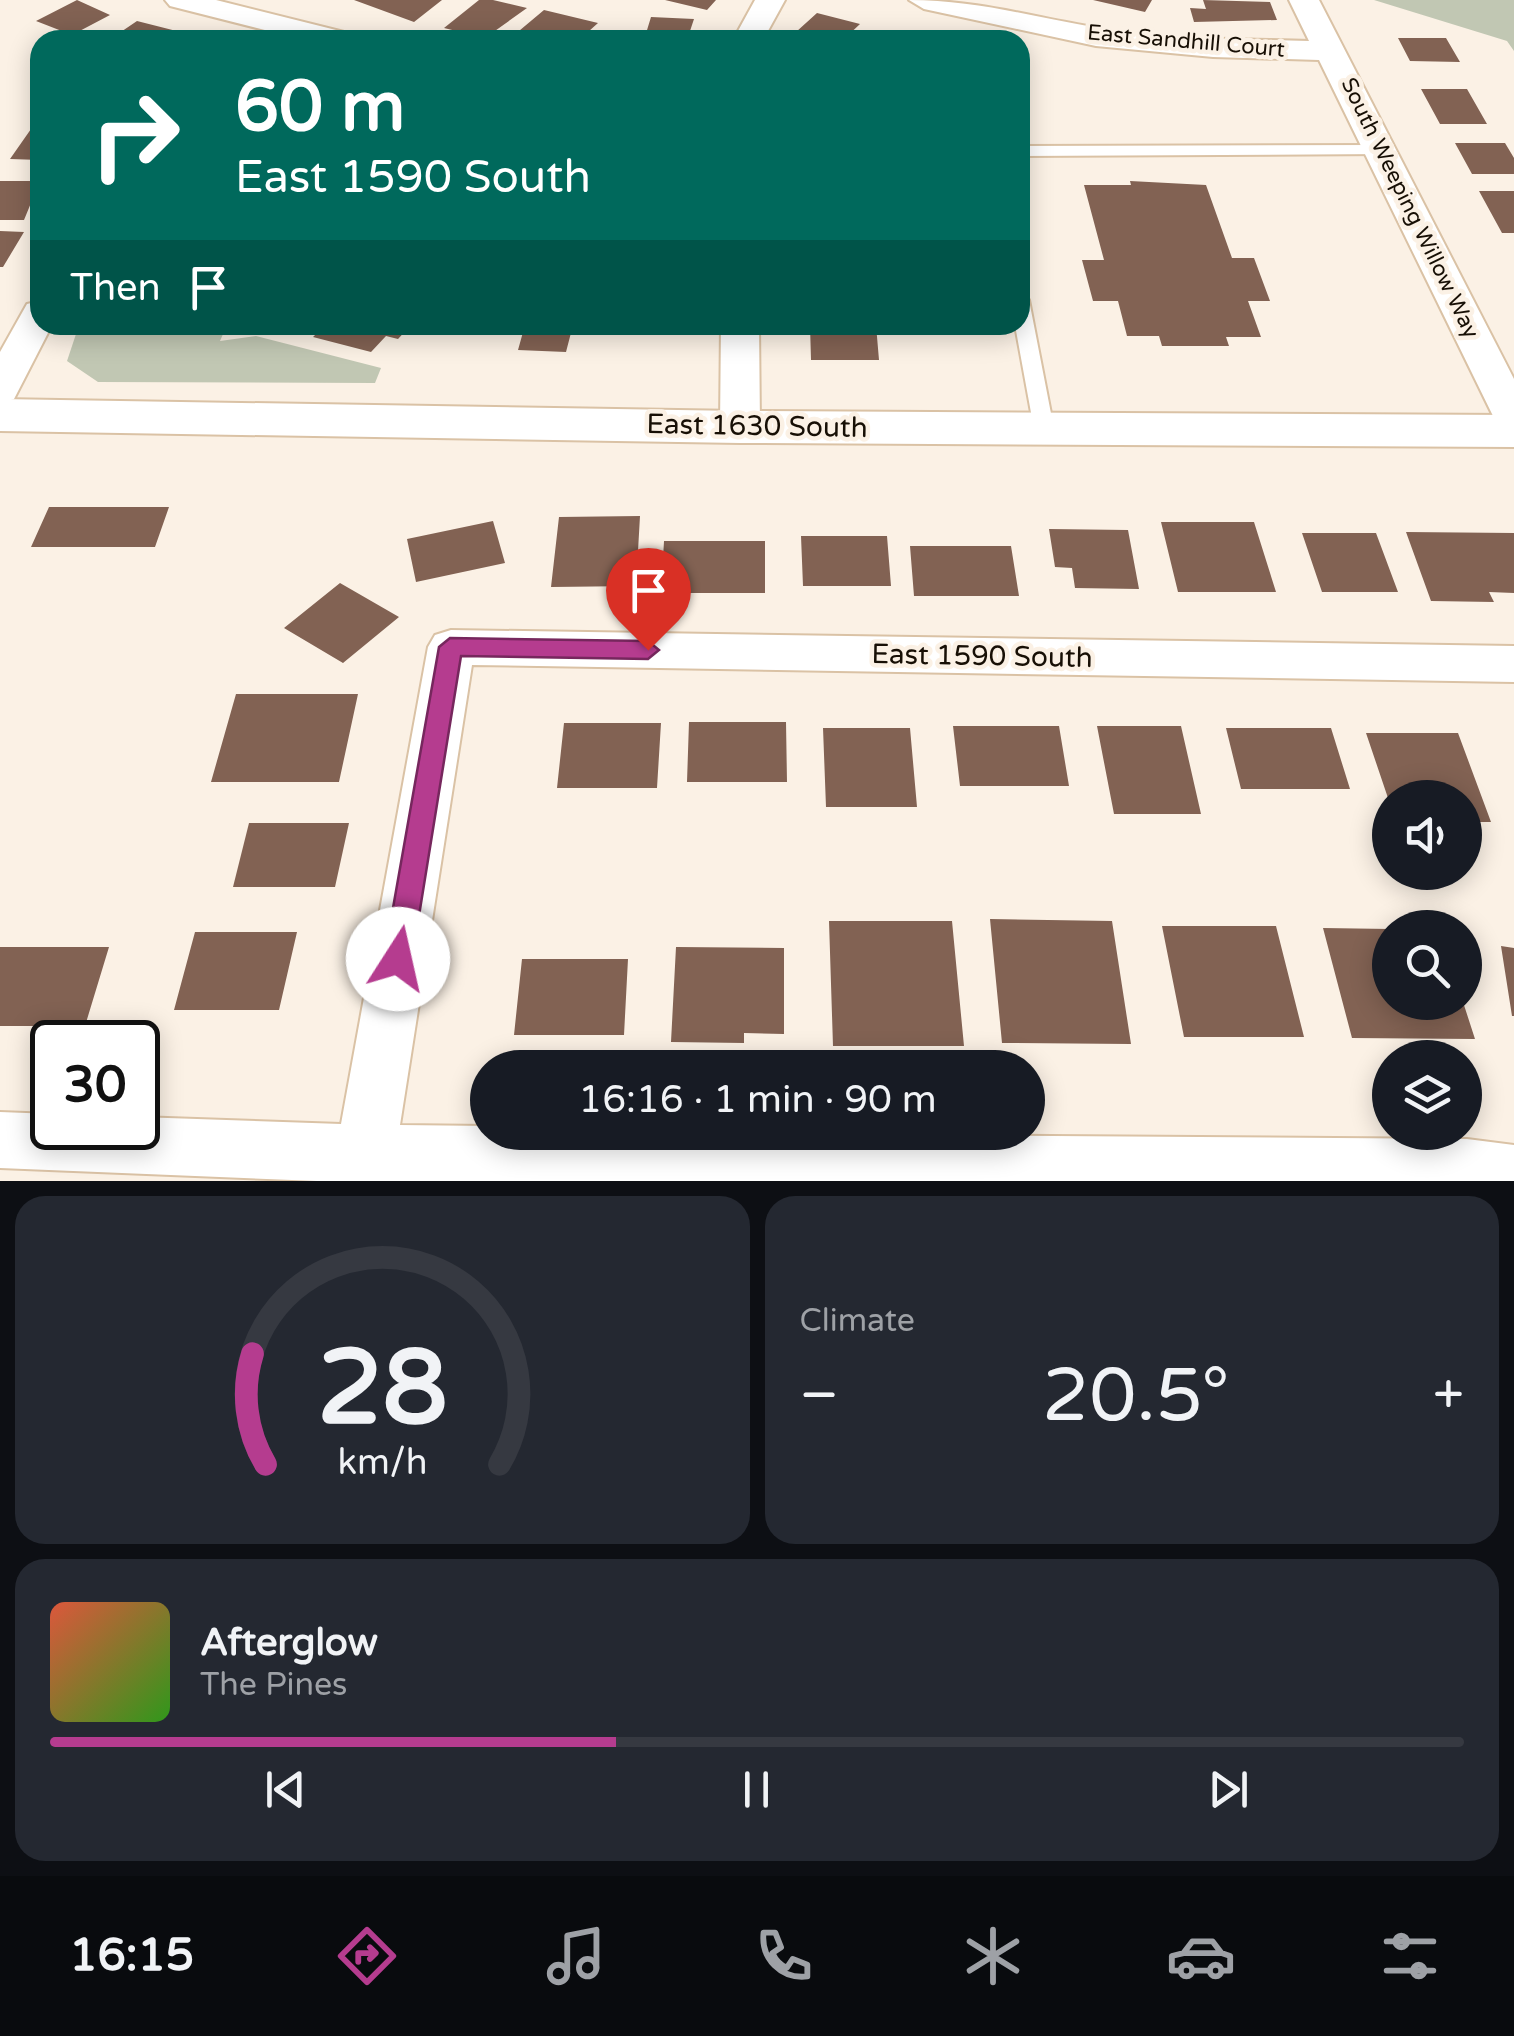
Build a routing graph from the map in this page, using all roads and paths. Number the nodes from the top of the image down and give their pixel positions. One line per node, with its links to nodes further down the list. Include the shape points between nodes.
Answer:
1 (180, 0): 5 (street)
2 (770, 0): 6 (street)
3 (924, 0): 7 (street, East Sandhill Court, via 1096,37)
4 (1304, 0): 7 (street, South Weeping Willow Way)
5 (256, 30)
6 (754, 30)
7 (1332, 51): 9 (street, South Weeping Willow Way)
8 (1030, 150): 9 (lane)
9 (1381, 150): 15 (street, South Weeping Willow Way)
10 (30, 332): 13 (street)
11 (740, 335): 16 (street)
12 (1027, 335): 17 (lane)
13 (0, 390)
14 (0, 415): 16 (street, East 1630 South)
15 (1514, 418)
16 (740, 426): 17 (street, East 1630 South)
17 (1044, 428): 18 (street, East 1630 South)
18 (1514, 431)
19 (1514, 664): 21 (street, East 1590 South, via 450,647)
20 (0, 1140): 21 (street)
21 (364, 1167): 22 (street, via 1468,1168)
22 (1514, 1174)

